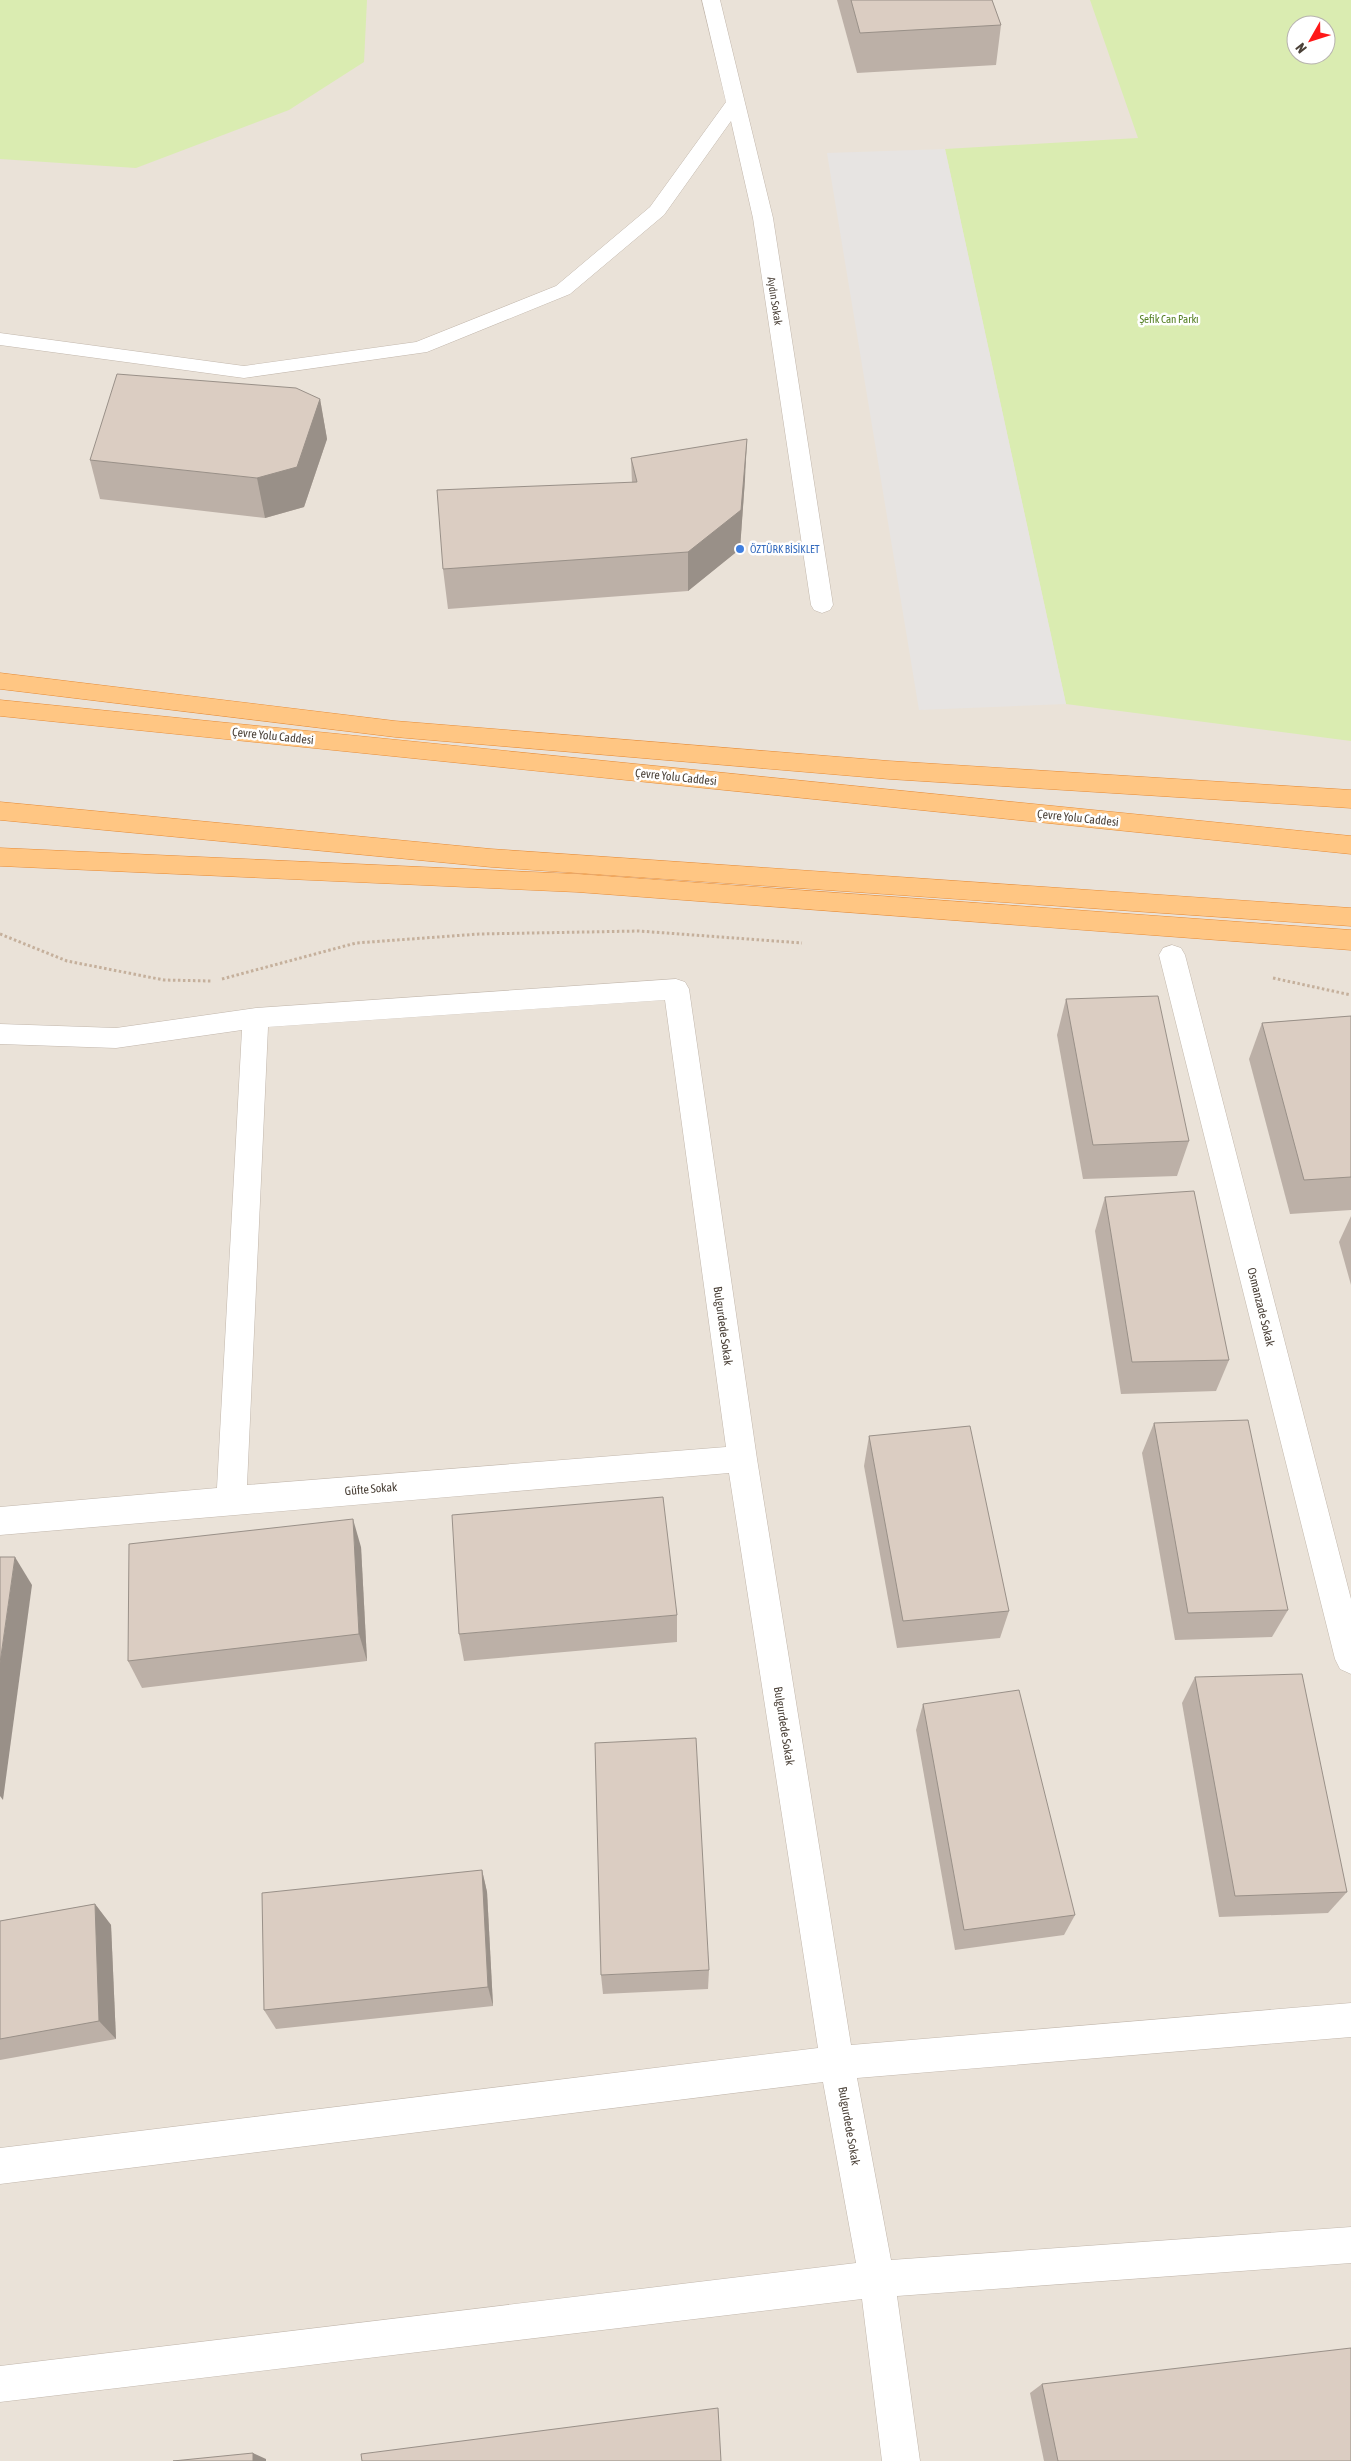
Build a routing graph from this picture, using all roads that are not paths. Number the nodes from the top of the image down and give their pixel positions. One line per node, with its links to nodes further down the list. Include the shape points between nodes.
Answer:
1 (711, 0): 2 (street, Aydın Sokak)
2 (734, 104): 3 (street, via 657,211 563,290 420,348 244,372); 4 (street, Aydın Sokak, via 763,218)
3 (0, 339)
4 (822, 605)
5 (0, 681): 7 (highway, via 405,730 889,770)
6 (0, 708): 9 (highway, Çevre Yolu Caddesi)
7 (1351, 798)
8 (0, 811): 11 (highway, via 491,858)
9 (1351, 845)
10 (0, 857): 12 (highway, via 577,883)
11 (1351, 918)
12 (1351, 940)
13 (1172, 955): 19 (street, Osmanzade Sokak)
14 (256, 1018): 15 (street, via 116,1038); 16 (street, Bulgurdede Sokak, via 676,990); 17 (street)
15 (0, 1034)
16 (742, 1459): 17 (street, Güfte Sokak); 21 (street, Bulgurdede Sokak)
17 (230, 1500): 18 (street, Güfte Sokak)
18 (0, 1521)
19 (1351, 1658)
20 (1351, 2020): 21 (street)
21 (837, 2063): 22 (street); 24 (street, Bulgurdede Sokak)
22 (0, 2166)
23 (1351, 2245): 24 (street)
24 (877, 2279): 25 (street); 26 (street, Bulgurdede Sokak)
25 (0, 2384)
26 (901, 2461)

